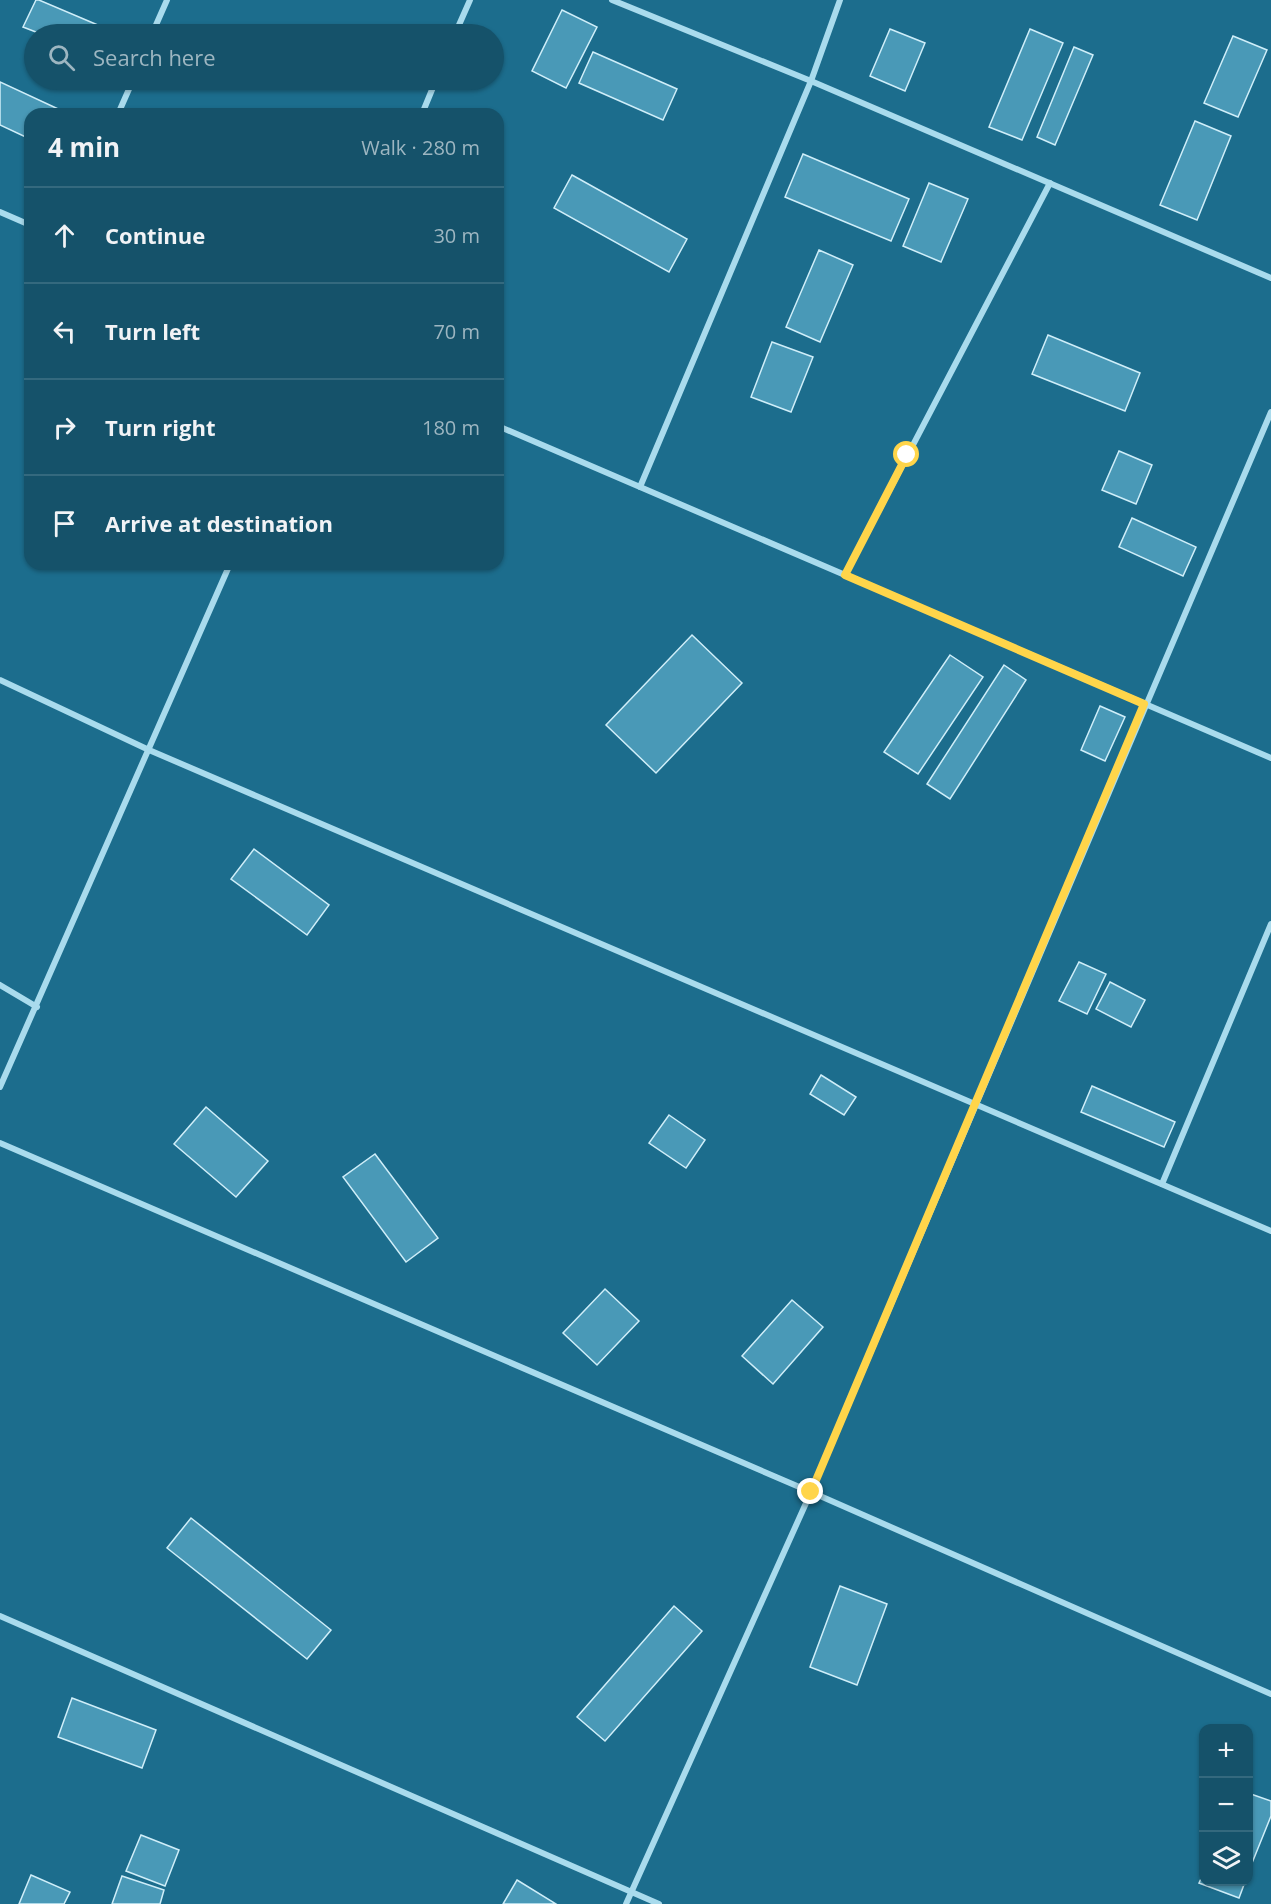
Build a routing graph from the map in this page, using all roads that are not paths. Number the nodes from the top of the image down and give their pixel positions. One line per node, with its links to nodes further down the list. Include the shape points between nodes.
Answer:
1 (167, 0): 5 (street)
2 (470, 0): 6 (street)
3 (612, 0): 7 (street)
4 (840, 0): 7 (street)
5 (156, 24)
6 (459, 24)
7 (811, 81): 12 (street); 18 (street)
8 (129, 90): 10 (street)
9 (432, 90): 11 (street)
10 (121, 108)
11 (424, 108)
12 (1050, 183): 15 (street); 20 (street)
13 (0, 212): 14 (street)
14 (24, 222)
15 (1271, 278)
16 (1271, 412): 22 (street)
17 (504, 429): 18 (street)
18 (640, 487): 20 (street)
19 (227, 570): 23 (street)
20 (845, 575): 22 (street)
21 (0, 680): 23 (street)
22 (1144, 704): 24 (street); 29 (street)
23 (149, 750): 27 (street); 29 (street)
24 (1271, 758)
25 (1271, 924): 31 (street)
26 (0, 984): 27 (street)
27 (37, 1007): 28 (street)
28 (0, 1087)
29 (974, 1104): 31 (street); 33 (street)
30 (0, 1143): 33 (street)
31 (1162, 1184): 32 (street)
32 (1271, 1231)
33 (811, 1492): 35 (street); 36 (street)
34 (0, 1616): 36 (street)
35 (1271, 1694)
36 (632, 1893): 37 (street); 38 (street)
37 (626, 1904)
38 (658, 1904)

